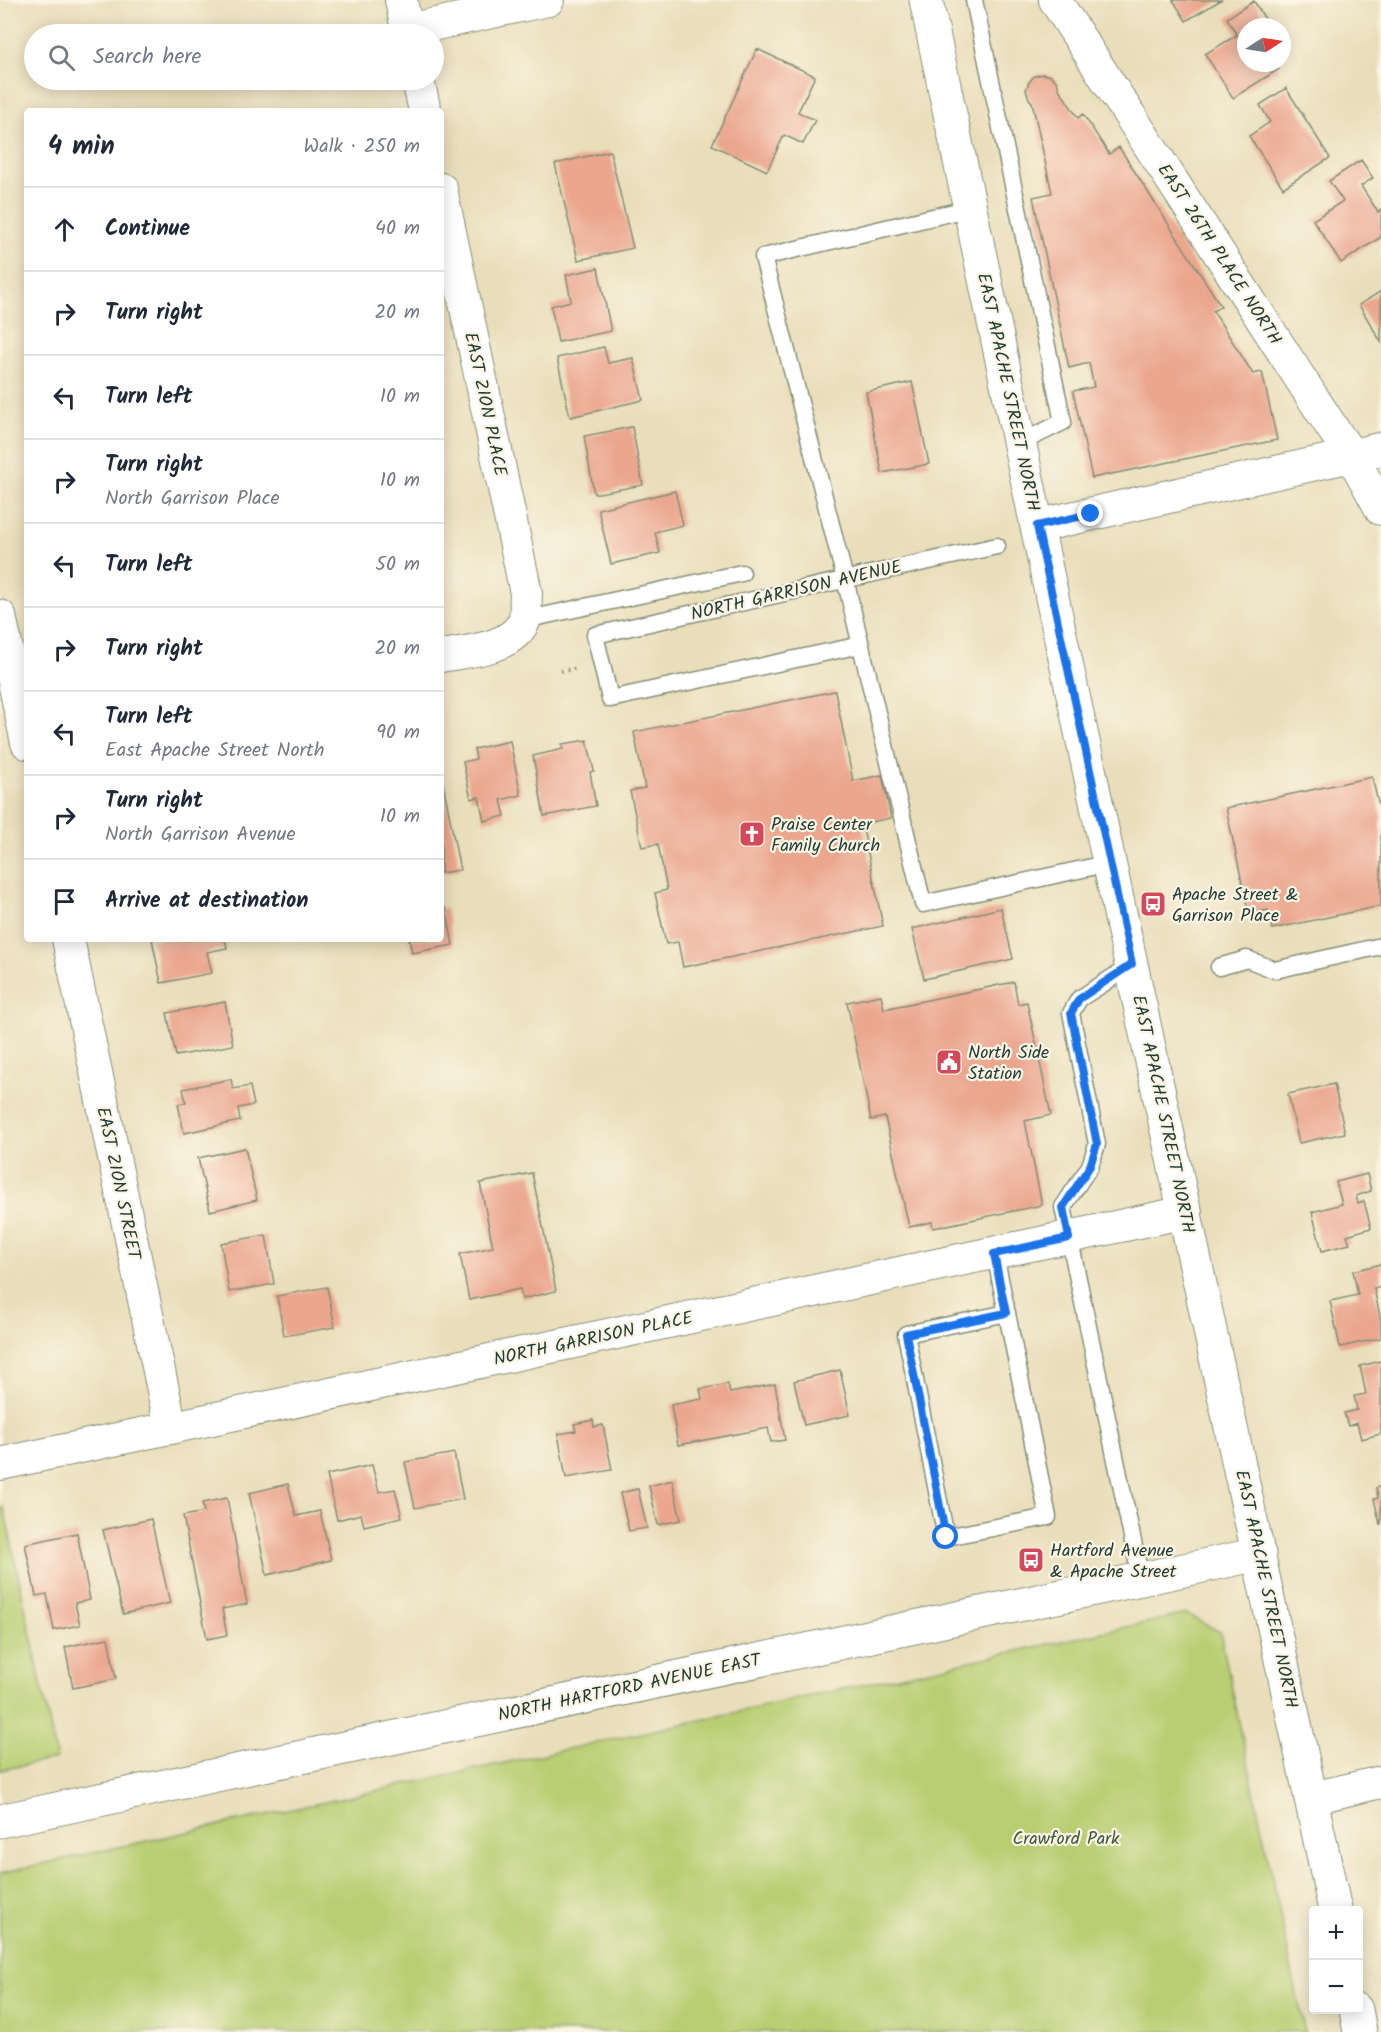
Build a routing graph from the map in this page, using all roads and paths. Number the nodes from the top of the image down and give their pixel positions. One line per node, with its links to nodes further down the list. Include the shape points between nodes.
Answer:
1 (401, 0): 6 (street)
2 (548, 0): 7 (street)
3 (926, 0): 11 (main road, EAST APACHE STREET NORTH)
4 (974, 0): 12 (lane, via 1063,422)
5 (1055, 0): 13 (street, EAST 26TH PLACE NORTH, via 1333,429)
6 (406, 24)
7 (443, 24)
8 (420, 90): 9 (street)
9 (423, 108)
10 (444, 203): 20 (street, EAST ZION PLACE, via 526,593)
11 (971, 208): 12 (main road, EAST APACHE STREET NORTH); 18 (lane, via 763,257)
12 (1020, 443): 15 (main road, EAST APACHE STREET NORTH)
13 (1367, 452): 14 (street, EAST 26TH PLACE NORTH); 15 (main road)
14 (1381, 509)
15 (1037, 526): 26 (main road, EAST APACHE STREET NORTH)
16 (997, 546): 18 (lane, NORTH GARRISON AVENUE)
17 (742, 573): 20 (lane, NORTH GARRISON AVENUE)
18 (845, 579): 21 (lane); 21 (lane, NORTH GARRISON AVENUE, via 595,636 610,699)
19 (0, 616): 23 (street)
20 (524, 620): 22 (street, via 514,634 493,645)
21 (861, 645): 26 (lane, via 923,904)
22 (444, 655)
23 (24, 730)
24 (24, 745): 25 (street)
25 (0, 750)
26 (1110, 863): 29 (main road, EAST APACHE STREET NORTH)
27 (69, 942): 35 (street, EAST ZION STREET)
28 (1381, 946): 30 (lane, via 1275,970 1247,959)
29 (1132, 964): 31 (main road, EAST APACHE STREET NORTH); 32 (lane, via 1079,999 1071,1013 1097,1144 1090,1166 1063,1207)
30 (1219, 967)
31 (1186, 1212): 32 (street, NORTH GARRISON PLACE); 37 (main road, EAST APACHE STREET NORTH)
32 (1069, 1238): 33 (street, NORTH GARRISON PLACE); 38 (lane)
33 (994, 1254): 34 (lane); 35 (street, NORTH GARRISON PLACE)
34 (1006, 1313): 34 (lane, via 1048,1517 946,1537 906,1334)
35 (171, 1428): 36 (street, NORTH GARRISON PLACE)
36 (0, 1464)
37 (1259, 1554): 38 (main road, NORTH HARTFORD AVENUE EAST); 40 (main road, EAST APACHE STREET NORTH)
38 (1141, 1580): 41 (main road, NORTH HARTFORD AVENUE EAST)
39 (1381, 1782): 40 (street)
40 (1312, 1798): 42 (main road, EAST APACHE STREET NORTH)
41 (0, 1821)
42 (1334, 1906)
43 (1357, 2014): 44 (main road)
44 (1360, 2032)

